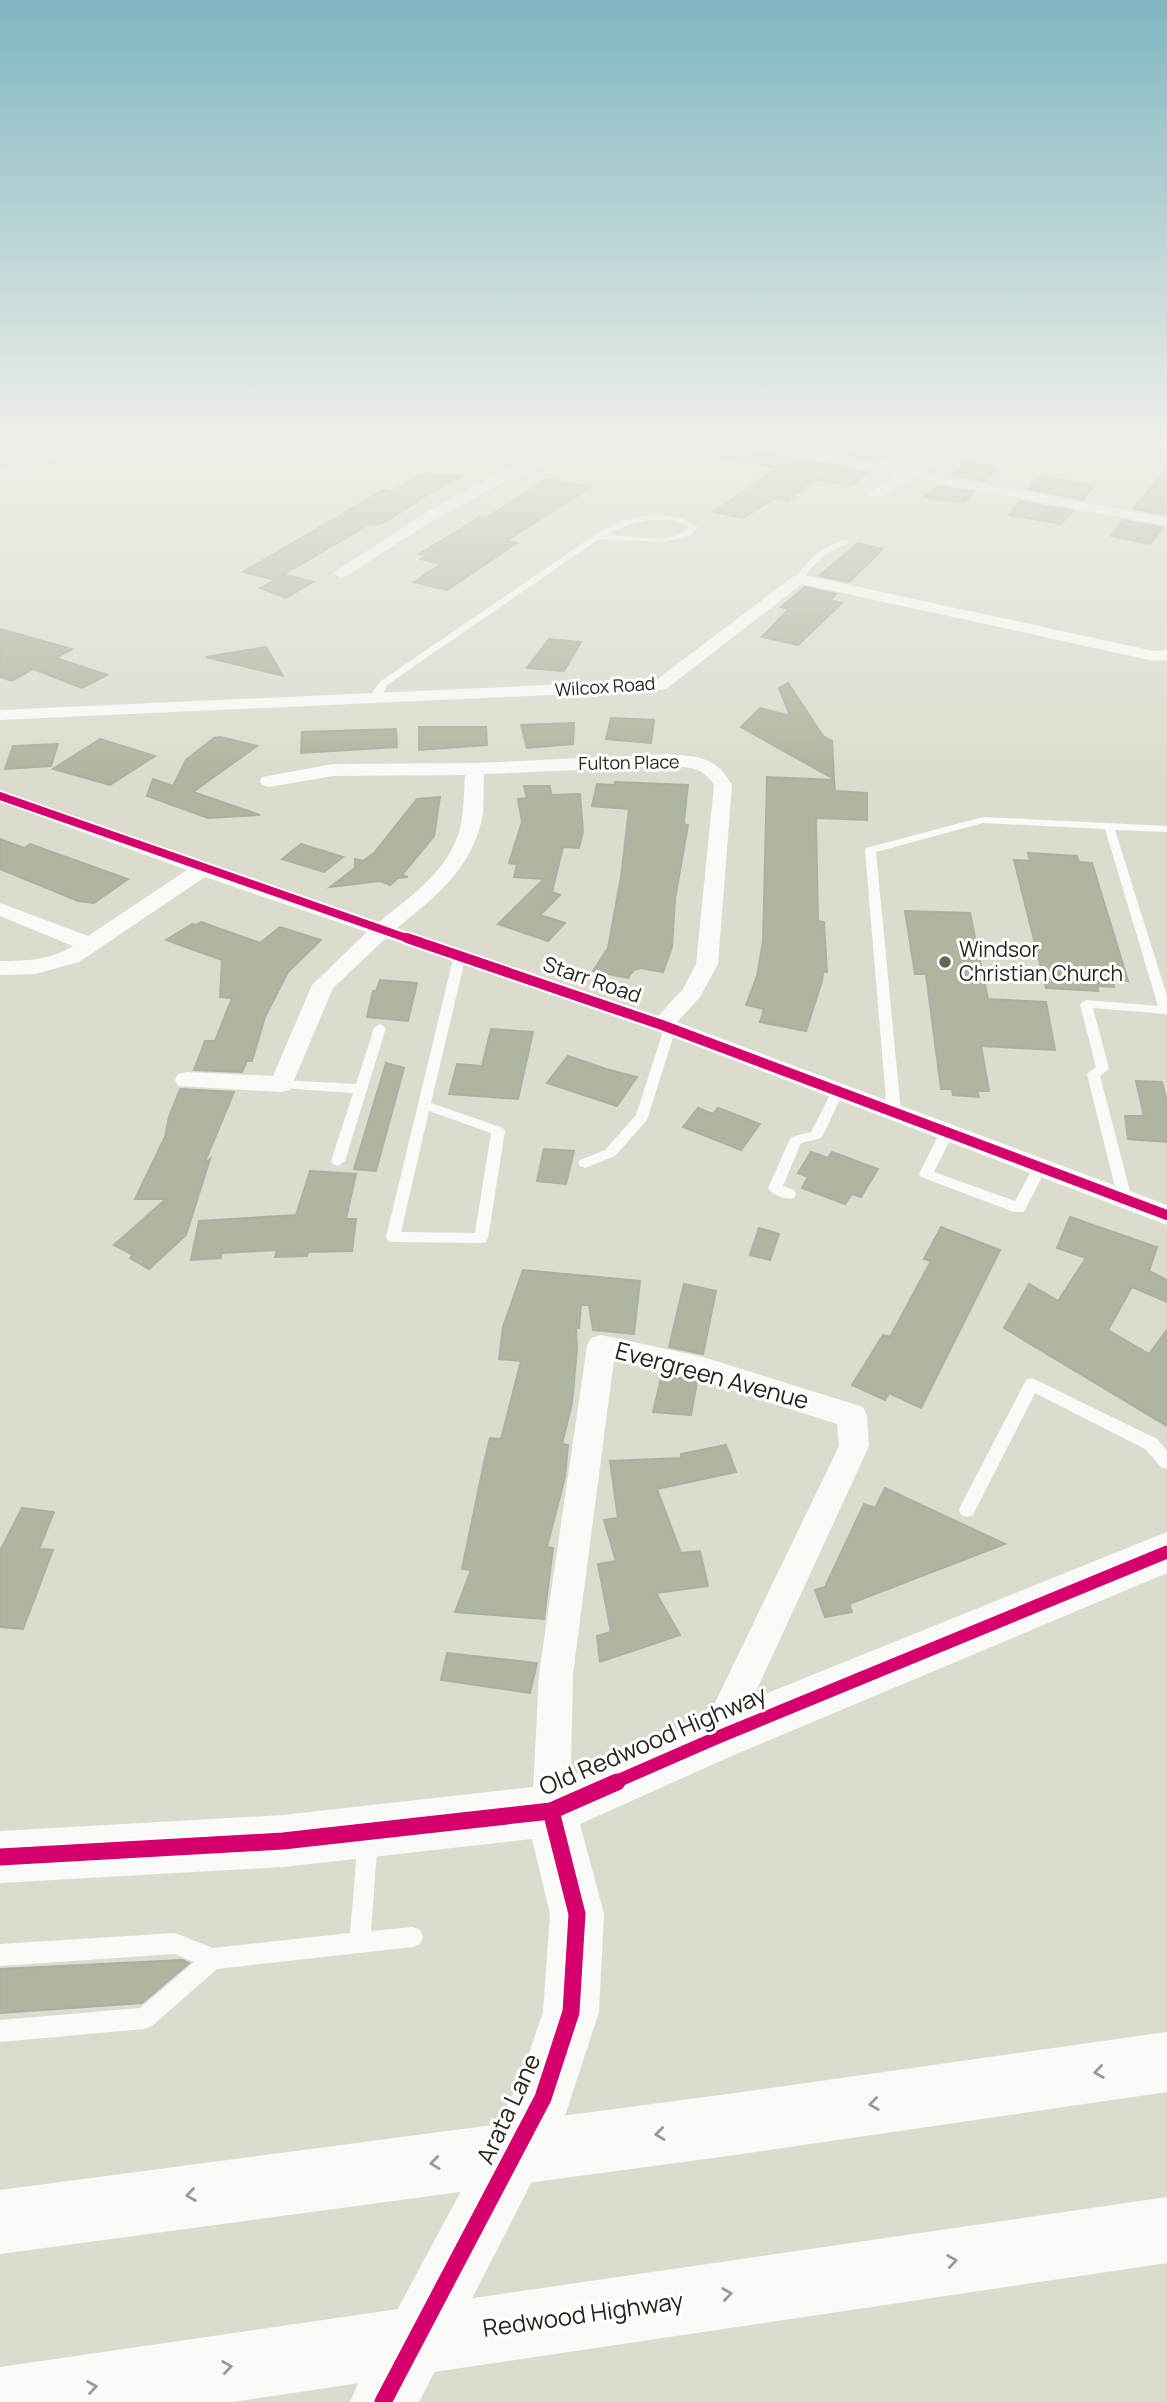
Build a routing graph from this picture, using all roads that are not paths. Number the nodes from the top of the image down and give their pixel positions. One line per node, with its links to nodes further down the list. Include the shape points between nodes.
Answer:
1 (374, 552): 4 (street)
2 (578, 552): 7 (lane, via 384,683)
3 (825, 552): 5 (lane)
4 (341, 573)
5 (799, 579): 6 (street, via 1154,656); 7 (street, Wilcox Road, via 660,685)
6 (1167, 655)
7 (377, 698): 8 (street, Wilcox Road)
8 (0, 715)
9 (475, 769): 10 (street, Fulton Place, via 333,770); 16 (street, via 472,821 461,852 439,883); 21 (street, Fulton Place, via 669,760 701,763 716,773 723,785 707,964)
10 (269, 780)
11 (0, 796): 14 (street, Starr Road)
12 (1109, 826): 13 (lane); 20 (lane); 28 (lane, via 983,820 870,850)
13 (1167, 829)
14 (203, 869): 16 (street, Starr Road); 17 (street)
15 (0, 909): 17 (street)
16 (383, 929): 18 (street, Starr Road); 24 (street, via 323,985)
17 (80, 951): 19 (street, via 35,967)
18 (460, 955): 21 (street, Starr Road); 27 (lane)
19 (0, 968)
20 (1166, 1009): 34 (lane, via 1086,1004 1103,1069 1093,1074)
21 (666, 1026): 26 (street, Starr Road); 31 (lane, via 642,1117 610,1153)
22 (380, 1028): 25 (lane)
23 (187, 1080): 24 (street)
24 (281, 1084): 25 (lane)
25 (362, 1089): 30 (lane)
26 (838, 1091): 28 (street, Starr Road); 33 (lane, via 816,1135 796,1140 775,1188)
27 (425, 1105): 27 (lane, via 393,1237 481,1238 498,1131)
28 (894, 1112): 29 (street, Starr Road)
29 (947, 1132): 32 (street, Starr Road); 32 (lane, via 926,1174 1019,1208)
30 (338, 1161)
31 (585, 1163)
32 (1040, 1167): 34 (street, Starr Road)
33 (789, 1194)
34 (1125, 1199): 35 (street, Starr Road)
35 (1167, 1215)
36 (1167, 1462): 37 (lane, via 1151,1444 1032,1384)
37 (967, 1510)
38 (1167, 1552): 39 (main road, Old Redwood Highway)
39 (716, 1738): 40 (main road, Old Redwood Highway); 40 (street, Evergreen Avenue, via 854,1446 852,1416 703,1368 601,1346 556,1674)
40 (551, 1811): 41 (main road, Old Redwood Highway); 52 (main road, Arata Lane, via 577,1914 571,2012 542,2098)
41 (368, 1833): 42 (main road, Old Redwood Highway); 44 (lane)
42 (0, 1857)
43 (413, 1937): 44 (lane)
44 (360, 1942): 46 (lane)
45 (0, 1955): 46 (lane, via 175,1942)
46 (213, 1959): 47 (lane, via 144,2018)
47 (0, 2031)
48 (1167, 2062): 49 (highway, one-way to 49)
49 (0, 2222)
50 (1167, 2230): 51 (highway, Redwood Highway, one-way to 50)
51 (0, 2402)
52 (383, 2402)

